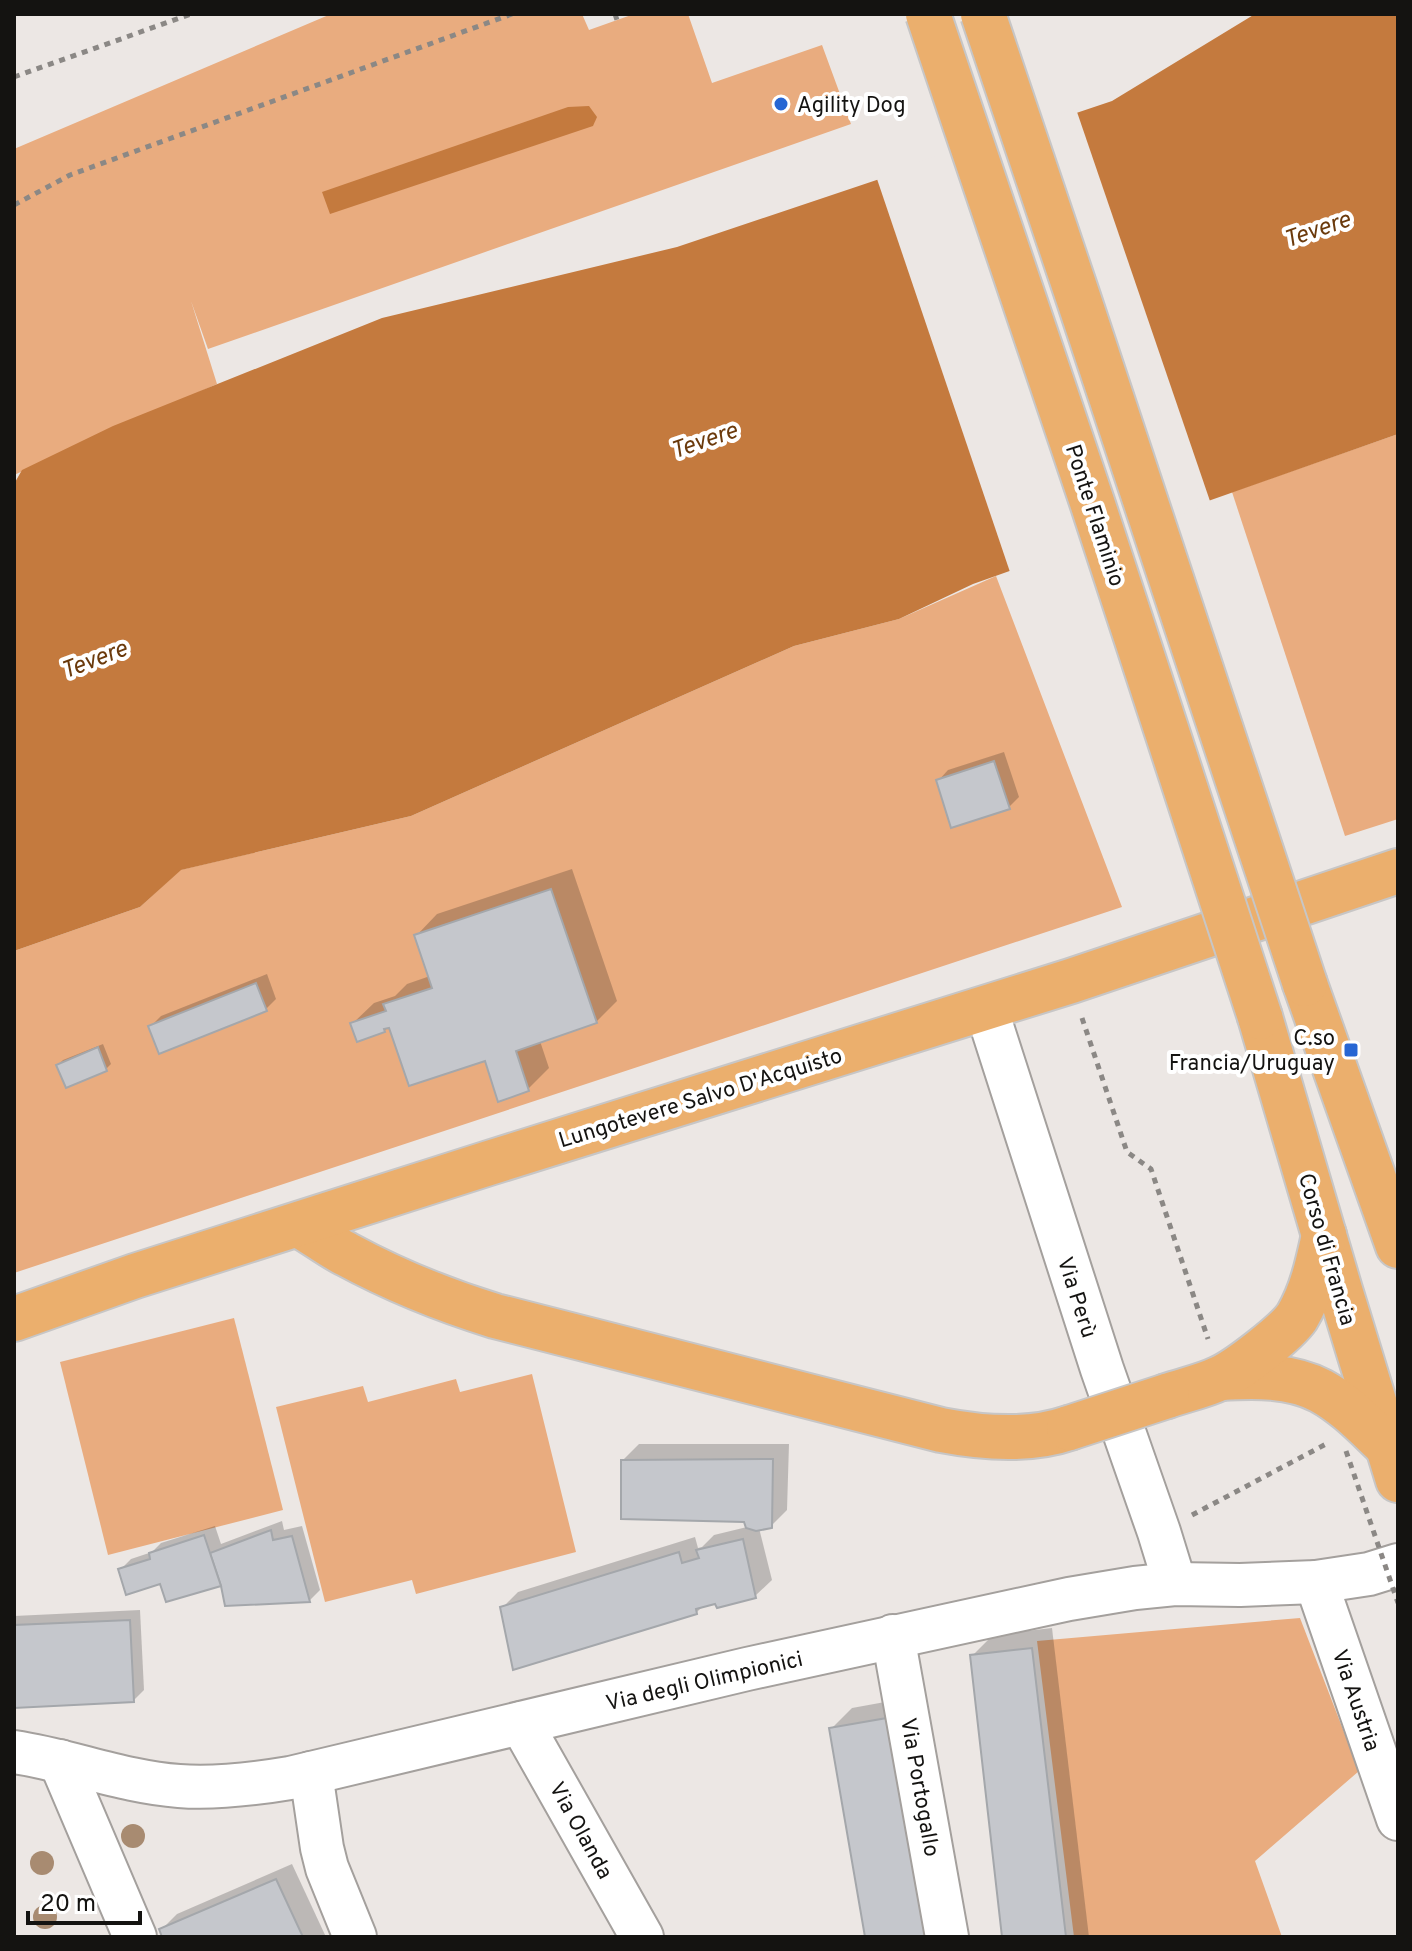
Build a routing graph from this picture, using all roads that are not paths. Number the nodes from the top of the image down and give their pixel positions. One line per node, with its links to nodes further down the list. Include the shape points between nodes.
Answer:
1 (928, 14): 5 (main road, Ponte Flaminio, bridge)
2 (983, 14): 6 (main road, bridge, via 1305,984)
3 (1392, 873): 4 (main road, Lungotevere Salvo D'Acquisto)
4 (986, 1008): 7 (main road, Lungotevere Salvo D'Acquisto); 15 (street, Via Perù)
5 (1260, 1017): 8 (main road, Corso di Francia)
6 (1388, 1204): 9 (main road)
7 (299, 1225): 10 (main road, Lungotevere Salvo D'Acquisto); 11 (main road, bridge, via 401,1281 495,1316 963,1434 1044,1434)
8 (1324, 1235): 11 (main road, via 1318,1265 1295,1320); 12 (main road, Corso di Francia)
9 (1398, 1246)
10 (14, 1319)
11 (1221, 1378): 12 (main road, via 1261,1377 1318,1389)
12 (1370, 1447)
13 (1398, 1565): 14 (street, Via degli Olimpionici)
14 (1316, 1582): 15 (street, Via degli Olimpionici); 21 (street, Via Austria)
15 (1175, 1584): 16 (street, Via degli Olimpionici, via 1080,1597)
16 (893, 1636): 17 (street, Via degli Olimpionici); 25 (street, Via Portogallo)
17 (521, 1723): 20 (street, Via degli Olimpionici); 24 (street, Via Olanda)
18 (14, 1752): 19 (street, Via degli Olimpionici)
19 (60, 1761): 20 (street, Via degli Olimpionici, via 178,1786 244,1784); 22 (street)
20 (311, 1773): 23 (street, via 327,1868)
21 (1398, 1819)
22 (135, 1937)
23 (355, 1937)
24 (642, 1937)
25 (947, 1937)

